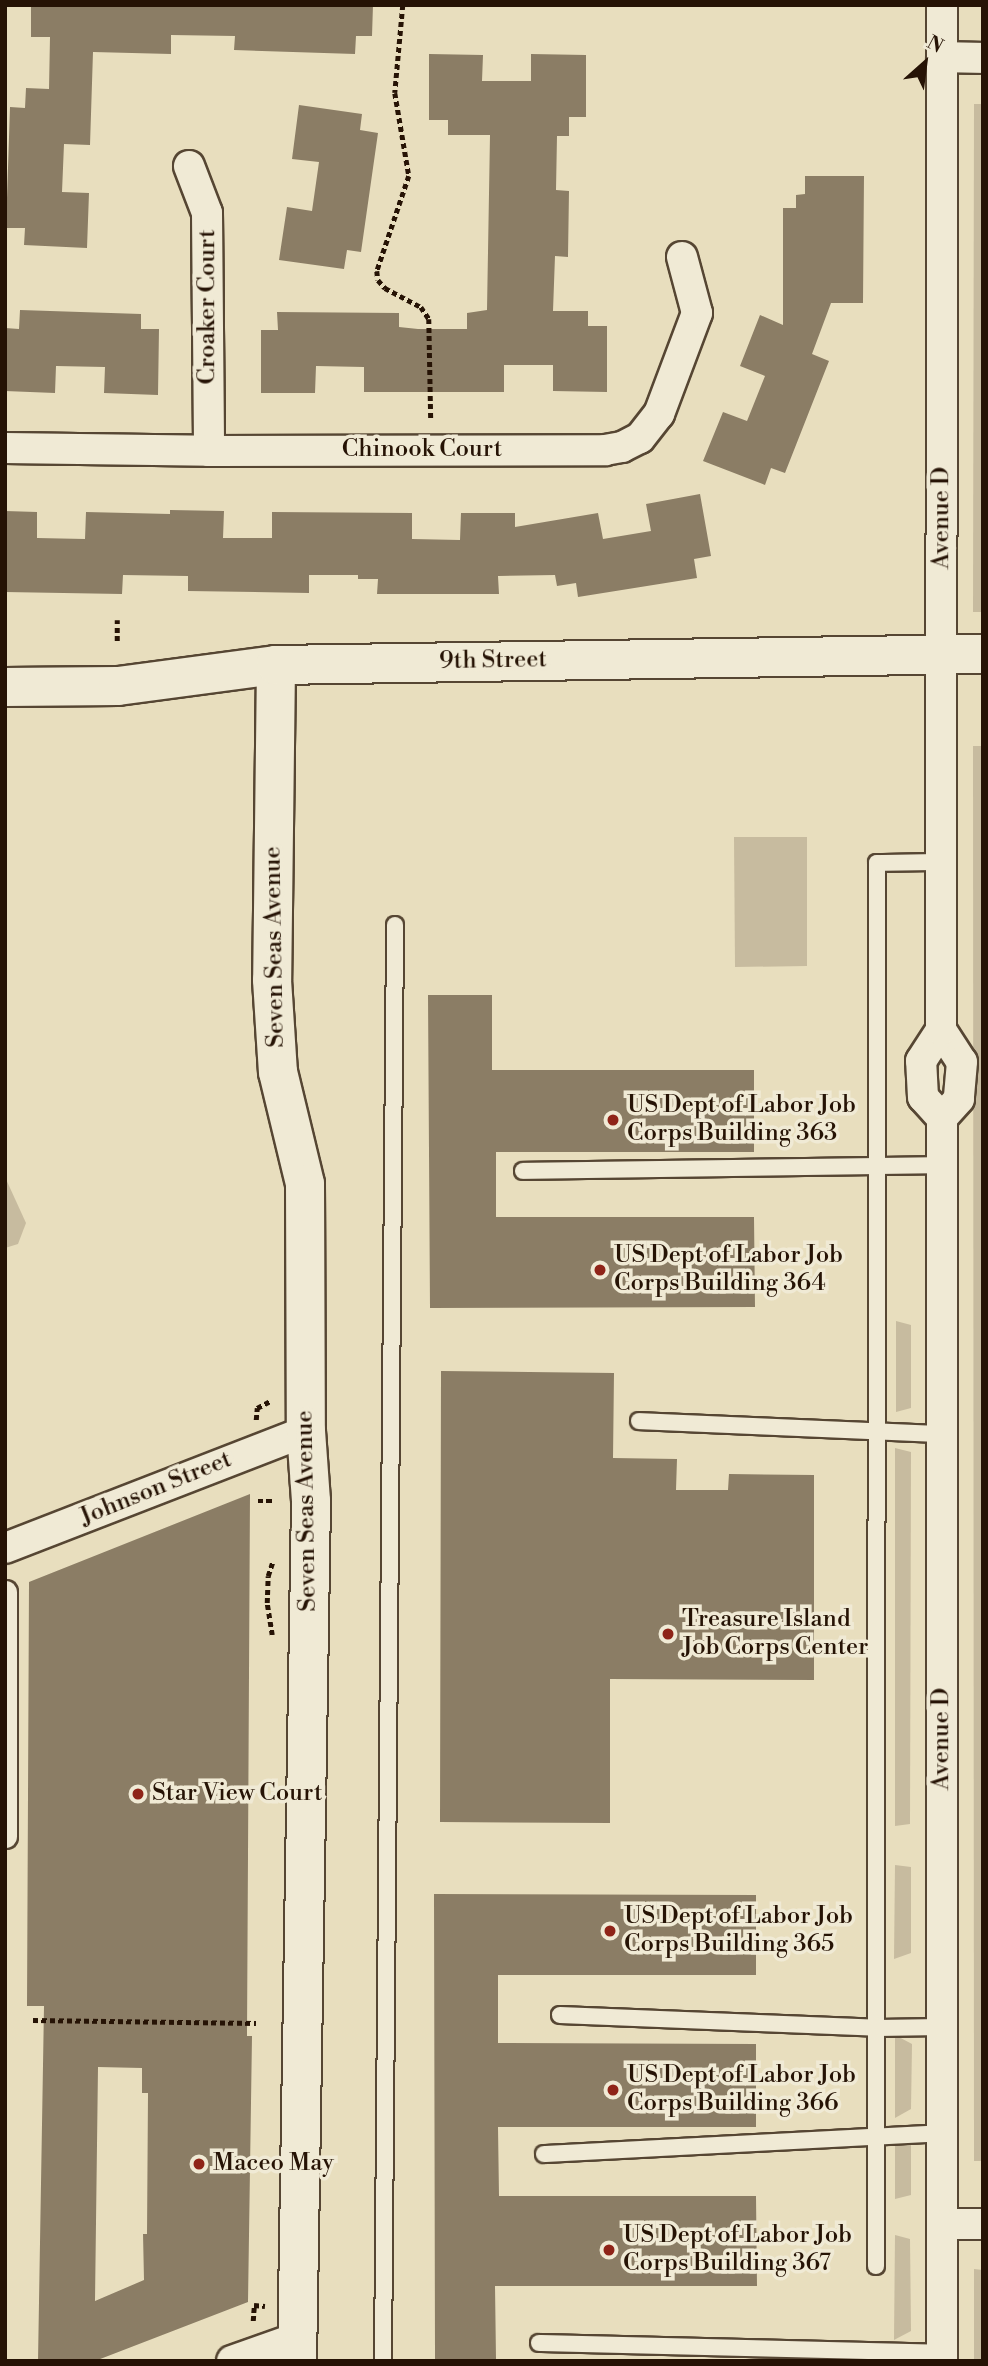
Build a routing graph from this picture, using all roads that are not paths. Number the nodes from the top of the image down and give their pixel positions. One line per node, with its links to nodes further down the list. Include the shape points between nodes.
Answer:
1 (942, 5): 2 (street, Avenue D)
2 (942, 57): 3 (street); 8 (street, Avenue D)
3 (983, 58)
4 (189, 166): 7 (street, Croaker Court, via 207,213)
5 (682, 257): 7 (street, Chinook Court, via 697,313 659,414 640,438 622,447)
6 (5, 448): 7 (street, Chinook Court)
7 (209, 451)
8 (942, 653): 9 (street, 9th Street); 10 (street, 9th Street); 12 (street, Avenue D)
9 (983, 654)
10 (276, 665): 11 (street, 9th Street, via 118,686); 18 (street, Seven Seas Avenue, via 272,980 278,1072 305,1184)
11 (5, 687)
12 (943, 862): 14 (street, Avenue D, via 942,1030 962,1062 959,1099 942,1118); 15 (lane, via 877,863)
13 (395, 925): 37 (lane)
14 (942, 1165): 15 (lane); 20 (street, Avenue D)
15 (877, 1166): 16 (lane); 19 (lane)
16 (523, 1171)
17 (639, 1421): 19 (lane)
18 (306, 1431): 21 (street, Johnson Street); 34 (street, Seven Seas Avenue, via 311,1502)
19 (877, 1431): 20 (lane); 26 (lane)
20 (942, 1434): 25 (street, Avenue D)
21 (5, 1548)
22 (5, 1592): 23 (street)
23 (5, 1836)
24 (560, 2015): 26 (lane)
25 (942, 2026): 26 (lane); 27 (street, Avenue D)
26 (877, 2028): 28 (lane)
27 (942, 2133): 28 (lane); 30 (street, Avenue D)
28 (877, 2137): 29 (lane); 32 (lane)
29 (544, 2154)
30 (942, 2224): 31 (street); 35 (street, Avenue D)
31 (983, 2224)
32 (876, 2266)
33 (539, 2343): 35 (lane)
34 (297, 2349): 36 (street)
35 (942, 2357)
36 (232, 2361)
37 (383, 2361)

